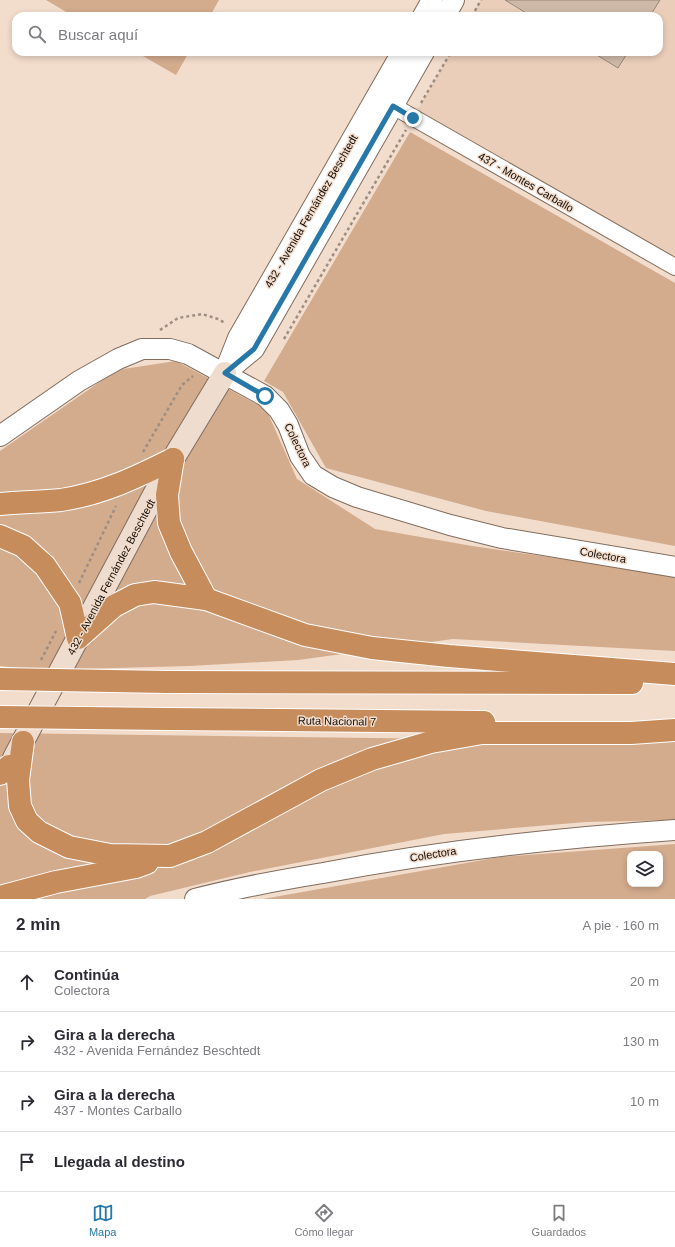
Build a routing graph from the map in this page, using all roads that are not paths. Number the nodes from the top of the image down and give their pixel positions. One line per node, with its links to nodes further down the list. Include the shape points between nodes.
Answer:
1 (432, 0): 3 (street)
2 (454, 0): 4 (street)
3 (425, 12)
4 (447, 12)
5 (401, 56): 7 (street, 432 - Avenida Fernández Beschtedt)
6 (421, 56): 7 (street, 432 - Avenida Fernández Beschtedt)
7 (384, 103): 8 (street, 437 - Montes Carballo); 9 (street, 432 - Avenida Fernández Beschtedt, via 238,338); 9 (street, 432 - Avenida Fernández Beschtedt, via 254,349)
8 (675, 267)
9 (216, 368): 10 (street, Colectora, via 188,354 170,349 142,349 79,381); 11 (main road, 432 - Avenida Fernández Beschtedt); 14 (street, Colectora, via 265,396 279,410 300,456 313,475 333,487 357,497 502,538)
10 (0, 436)
11 (174, 459): 12 (highway, via 102,491 61,500); 15 (highway, via 167,495 169,523); 16 (main road, 432 - Avenida Fernández Beschtedt)
12 (0, 504)
13 (0, 536): 16 (highway, via 23,546 45,566 70,603)
14 (675, 568)
15 (206, 599): 16 (highway, via 154,592 135,596 114,606); 17 (highway, via 305,635 372,648)
16 (78, 638): 23 (main road, 432 - Avenida Fernández Beschtedt)
17 (675, 674)
18 (0, 679): 19 (highway, bridge, via 167,682)
19 (675, 683)
20 (0, 717): 21 (highway, Ruta Nacional 7, bridge)
21 (675, 724)
22 (675, 730): 26 (highway, via 631,733 482,733 430,742 372,759 321,780 207,842)
23 (23, 742): 24 (main road, 432 - Avenida Fernández Beschtedt); 26 (highway, via 18,780 20,806 27,821 39,832 69,847 110,854)
24 (3, 774)
25 (675, 830): 28 (street, Colectora, via 481,847 258,884)
26 (170, 856): 27 (highway, via 136,867 56,882)
27 (0, 897)
28 (195, 899)

